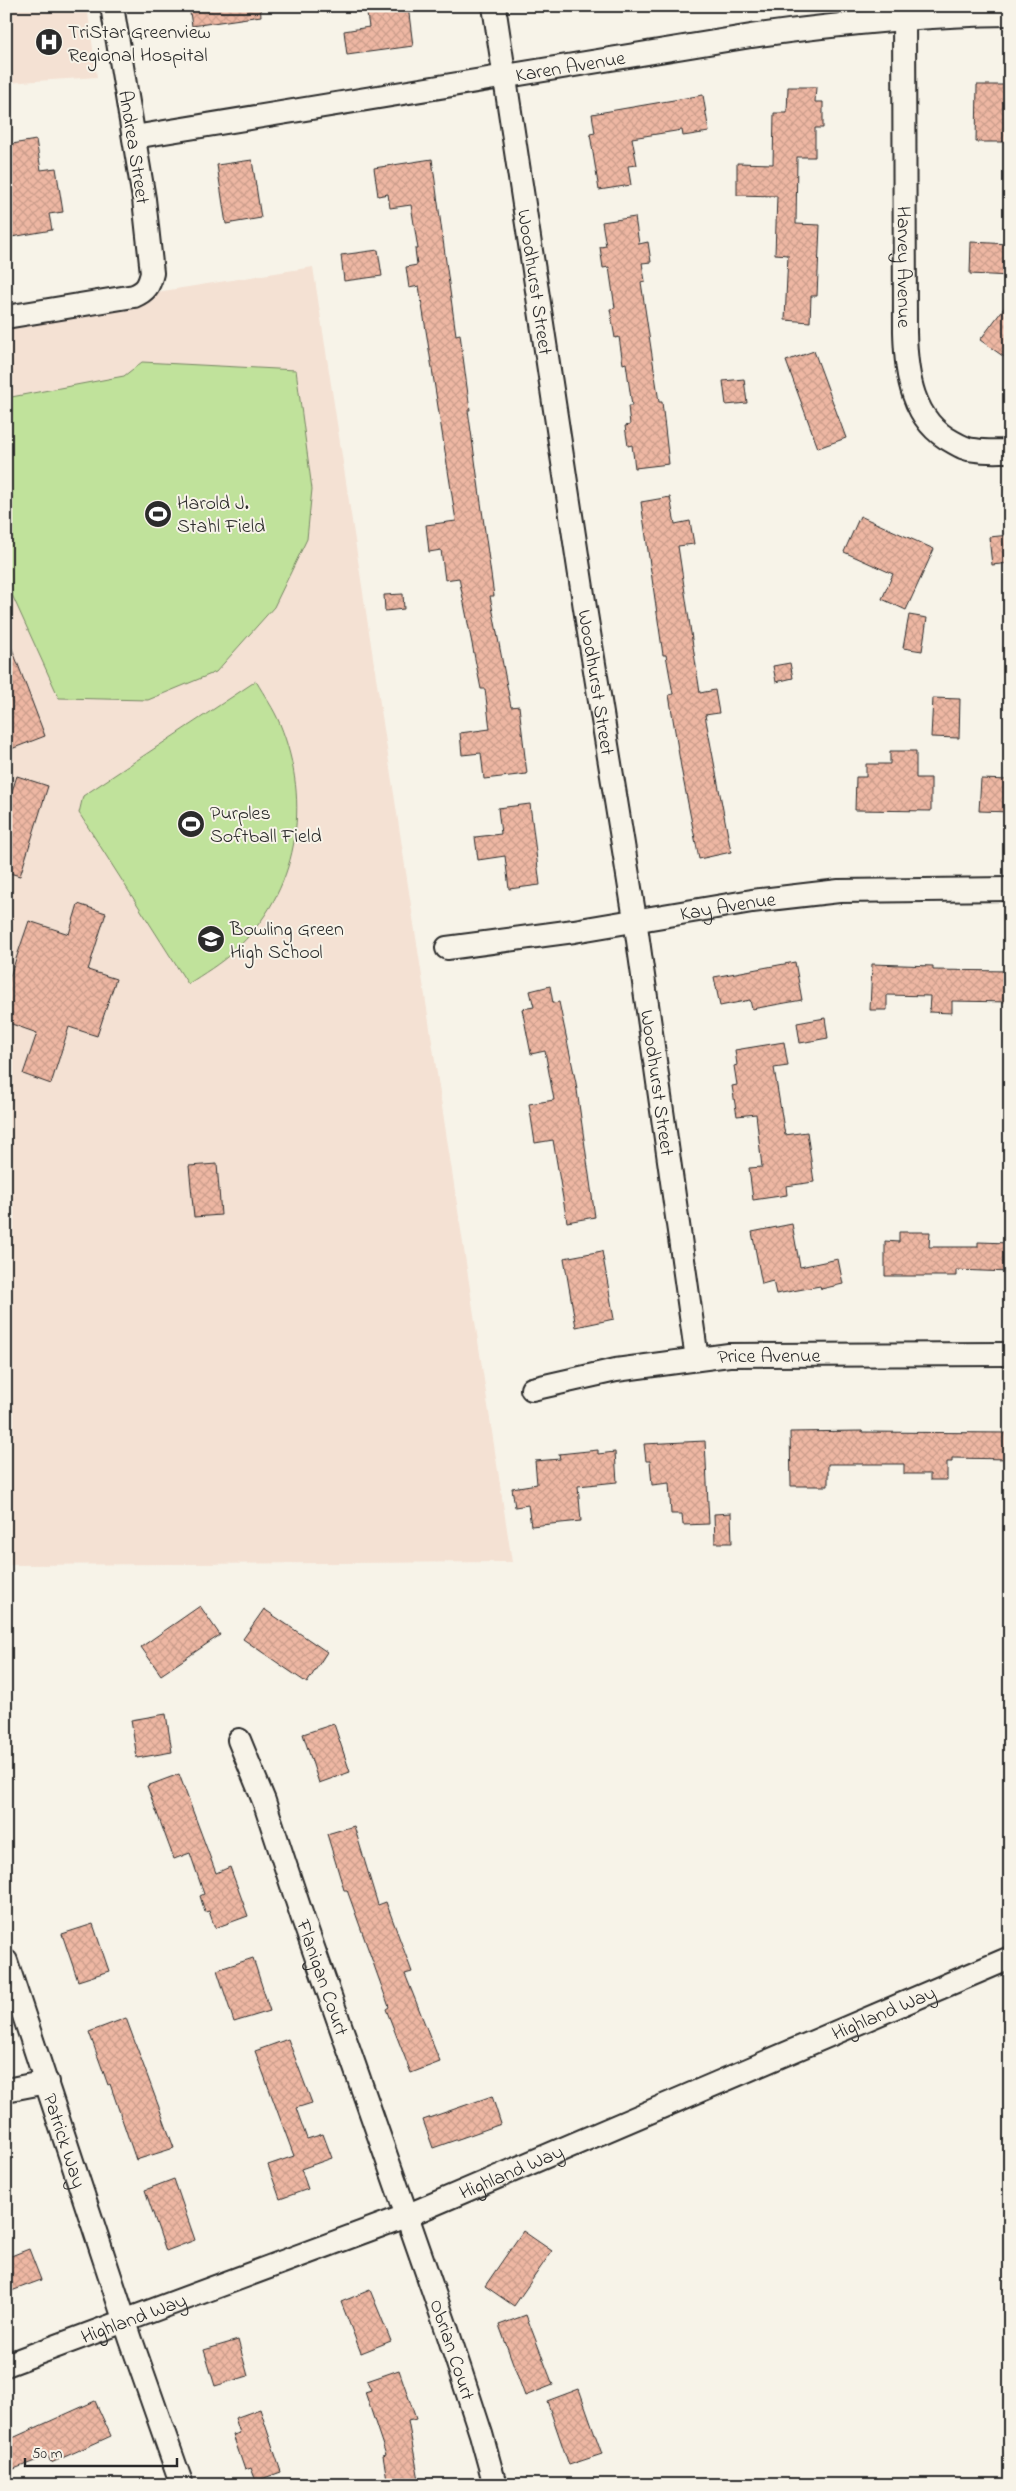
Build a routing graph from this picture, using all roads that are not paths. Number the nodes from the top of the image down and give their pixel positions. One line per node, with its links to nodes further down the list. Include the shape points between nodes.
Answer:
1 (112, 6): 6 (street, Andrea Street)
2 (494, 6): 5 (street, Woodhurst Street)
3 (904, 12): 4 (street, Karen Avenue); 5 (street, Karen Avenue); 8 (street, Harvey Avenue, via 905,332 911,386 915,400 943,437 974,450)
4 (1010, 14)
5 (504, 77): 6 (street, Karen Avenue); 10 (street, Woodhurst Street, via 584,608)
6 (134, 137): 7 (street, Andrea Street, via 152,273 147,288 134,296)
7 (6, 317)
8 (1010, 451)
9 (1010, 890): 10 (street, Kay Avenue, via 839,891)
10 (635, 919): 11 (street, Kay Avenue, via 574,931); 13 (street, Woodhurst Street)
11 (447, 948)
12 (1010, 1354): 13 (street, Price Avenue, via 769,1354)
13 (697, 1359): 14 (street, Price Avenue, via 616,1370)
14 (532, 1389)
15 (239, 1740): 20 (street, Flanigan Court, via 264,1801)
16 (1010, 1958): 20 (street, Highland Way)
17 (6, 1961): 18 (street, Patrick Way)
18 (47, 2082): 19 (street); 21 (street, Patrick Way)
19 (6, 2090)
20 (406, 2216): 21 (street, Highland Way); 24 (street, Obrian Court, via 481,2434)
21 (125, 2320): 22 (street, Highland Way); 23 (street, Patrick Way)
22 (6, 2365)
23 (182, 2485)
24 (495, 2485)

